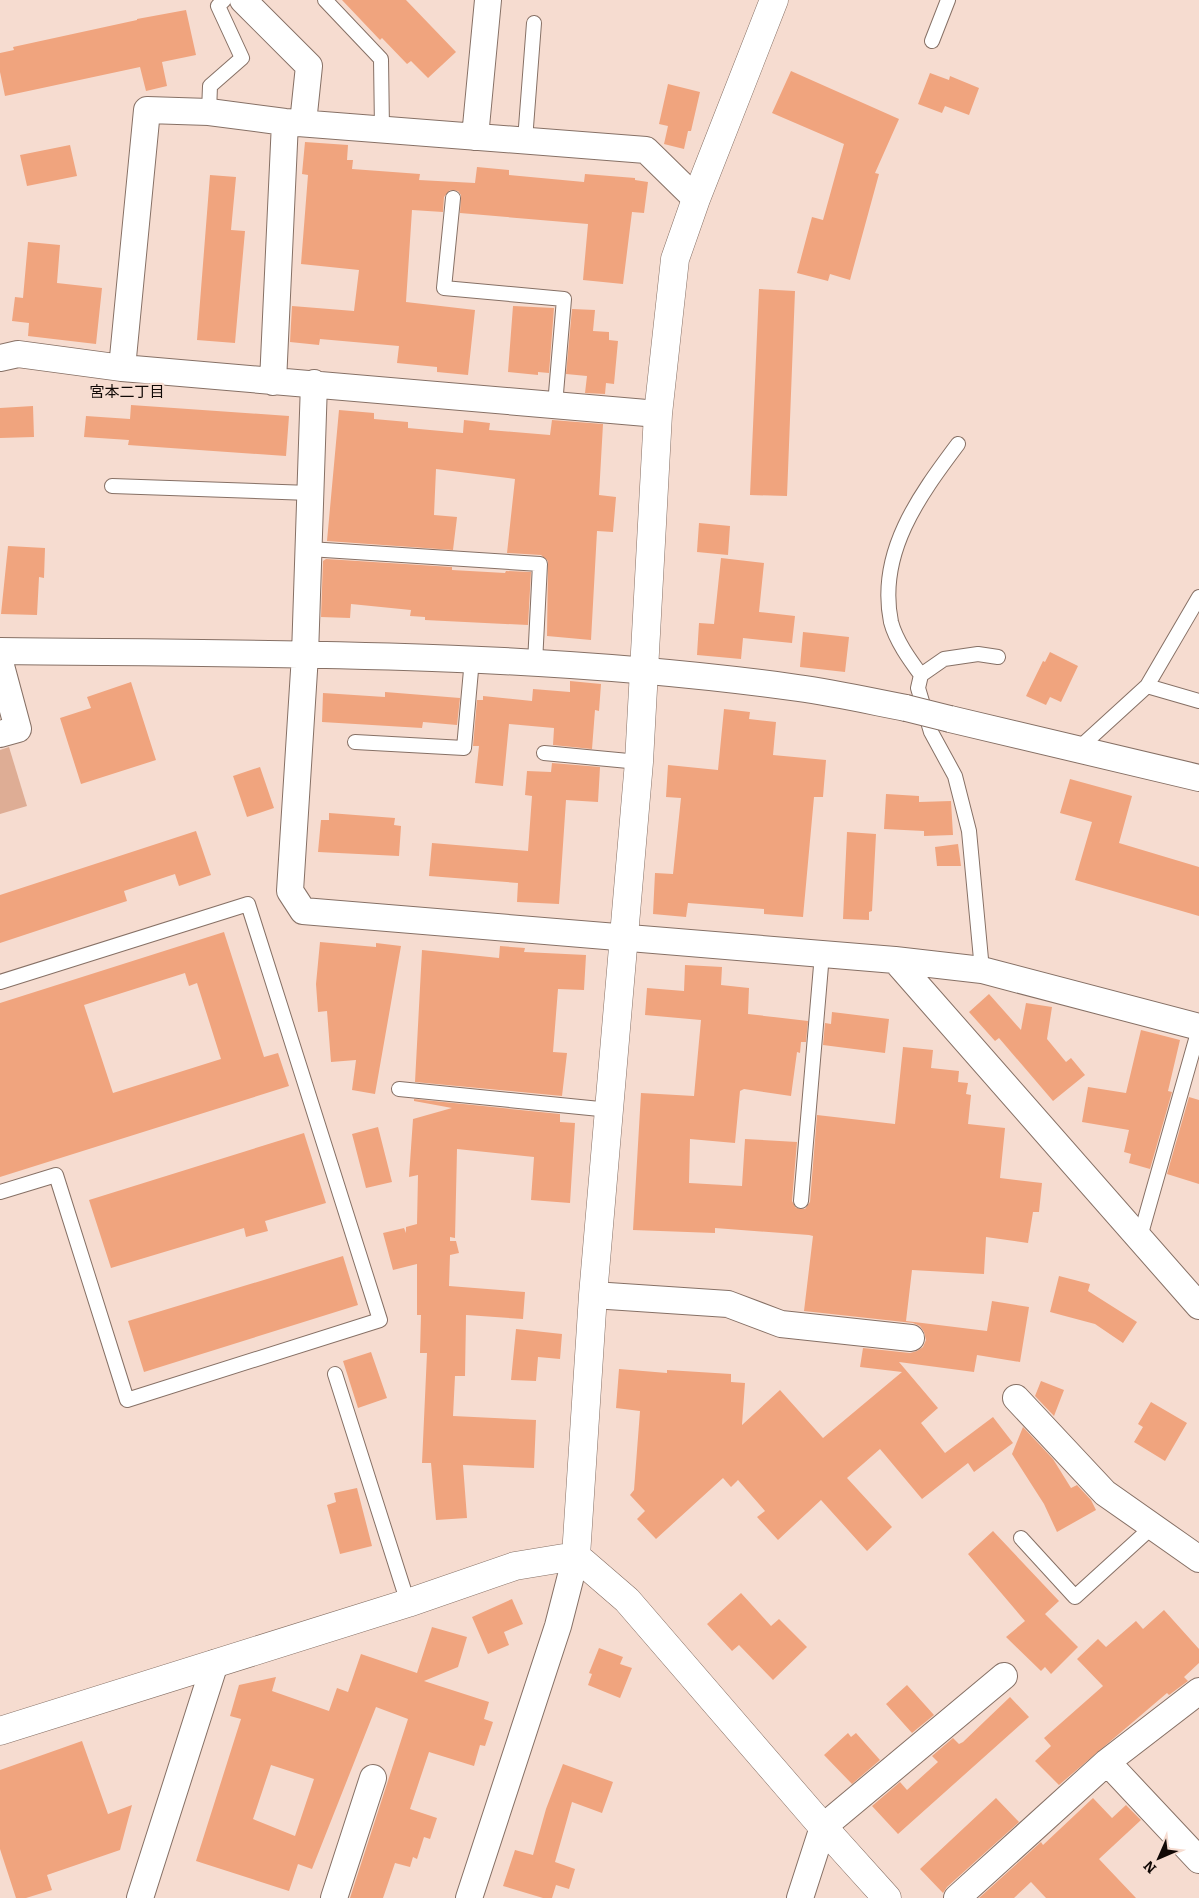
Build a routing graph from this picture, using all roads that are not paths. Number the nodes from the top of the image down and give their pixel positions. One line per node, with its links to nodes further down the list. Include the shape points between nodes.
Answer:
1 (243, 0): 10 (street, via 309,66)
2 (325, 0): 11 (lane, via 381,59)
3 (488, 0): 12 (street)
4 (774, 0): 15 (street)
5 (948, 0): 8 (lane)
6 (219, 2): 9 (lane, via 242,58 210,86)
7 (534, 23): 13 (lane)
8 (932, 41)
9 (209, 112): 10 (street); 17 (street, via 148,110)
10 (294, 122): 11 (street); 18 (street)
11 (382, 129): 12 (street)
12 (475, 137): 13 (street)
13 (525, 140): 15 (street, via 646,150)
14 (453, 198): 20 (lane, via 444,288 564,299)
15 (696, 200): 21 (street, via 675,259)
16 (0, 358): 17 (street, via 18,354)
17 (122, 368): 18 (street)
18 (273, 382): 19 (street)
19 (314, 384): 20 (street); 24 (street)
20 (555, 405): 21 (street)
21 (658, 414): 33 (street)
22 (958, 444): 34 (lane, via 924,489 898,538 887,586 892,623 907,656)
23 (112, 486): 24 (lane)
24 (310, 493): 25 (street)
25 (309, 549): 28 (street); 32 (lane, via 540,564)
26 (1199, 597): 35 (lane)
27 (0, 651): 28 (street)
28 (305, 655): 30 (street); 43 (street, via 290,891 303,911)
29 (998, 657): 34 (lane, via 978,654 944,659)
30 (472, 659): 32 (street); 38 (lane, via 464,748)
31 (0, 662): 37 (street, via 18,728)
32 (536, 663): 33 (street)
33 (645, 671): 39 (street, bridge, via 800,688 906,708); 41 (street)
34 (922, 675): 46 (lane, via 918,688 931,732 955,776 969,831)
35 (1147, 686): 36 (lane); 39 (lane)
36 (1199, 701)
37 (0, 734)
38 (355, 742)
39 (1078, 749): 42 (street)
40 (544, 753): 41 (lane)
41 (639, 762): 43 (street)
42 (1199, 778)
43 (624, 938): 44 (street); 50 (street)
44 (822, 954): 45 (street); 52 (lane)
45 (895, 960): 46 (street); 53 (street)
46 (982, 970): 48 (street)
47 (0, 982): 51 (lane, via 248,904 380,1320 127,1400 56,1175)
48 (1199, 1028): 53 (lane)
49 (399, 1089): 50 (lane)
50 (610, 1110): 54 (street)
51 (0, 1192)
52 (801, 1201)
53 (1140, 1237): 55 (street)
54 (593, 1295): 56 (street, via 728,1304 781,1324); 61 (street)
55 (1199, 1306)
56 (911, 1338)
57 (335, 1374): 63 (lane)
58 (1016, 1398): 59 (street, via 1105,1493)
59 (1152, 1527): 60 (lane, via 1075,1597); 62 (street)
60 (1021, 1538)
61 (576, 1556): 63 (street, via 515,1566); 70 (street, via 627,1600); 74 (street, via 558,1626)
62 (1199, 1559)
63 (408, 1603): 64 (street)
64 (215, 1663): 67 (street); 72 (street)
65 (1004, 1676): 70 (street)
66 (1199, 1691): 68 (street)
67 (0, 1731)
68 (1107, 1762): 71 (street); 77 (street)
69 (373, 1778): 73 (street)
70 (823, 1828): 75 (street); 76 (street)
71 (1199, 1860)
72 (140, 1898)
73 (334, 1898)
74 (469, 1898)
75 (800, 1898)
76 (887, 1898)
77 (957, 1898)

